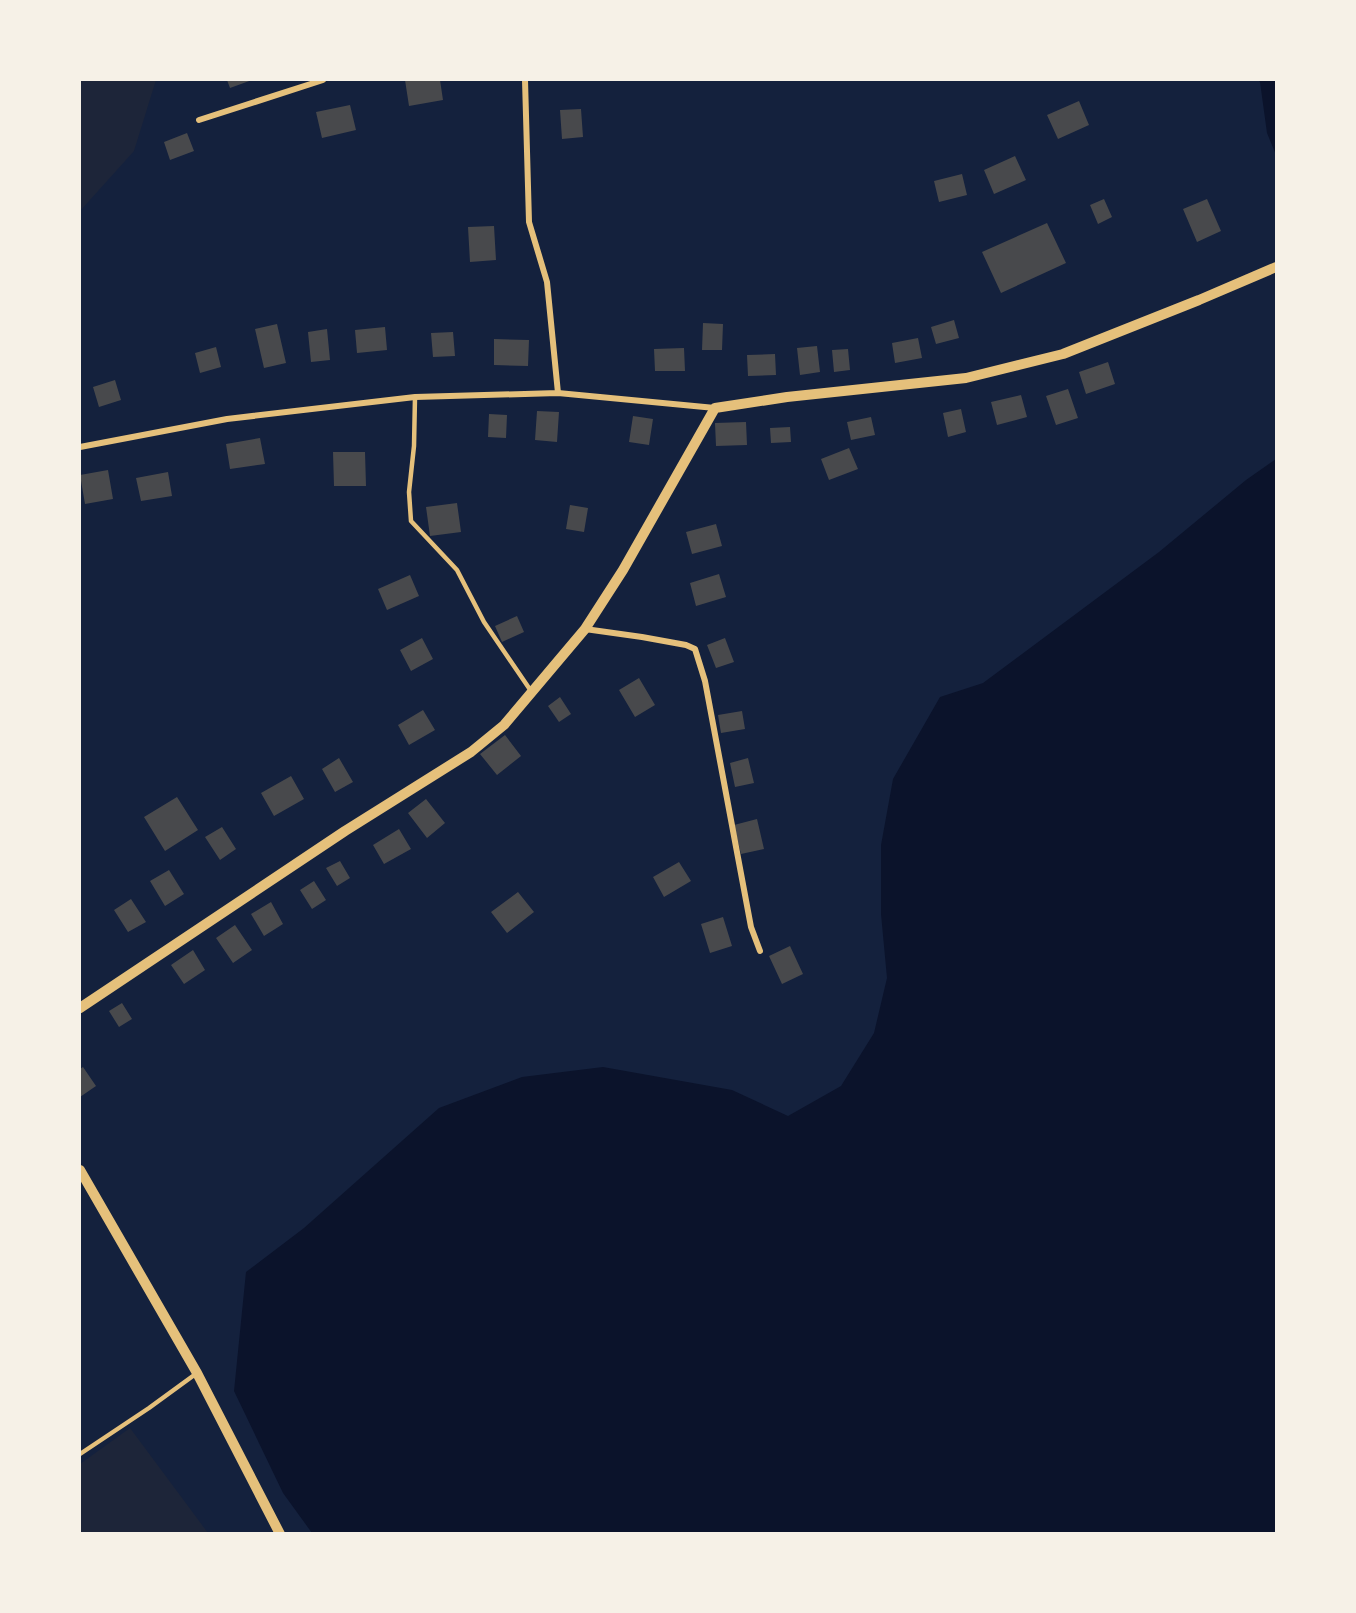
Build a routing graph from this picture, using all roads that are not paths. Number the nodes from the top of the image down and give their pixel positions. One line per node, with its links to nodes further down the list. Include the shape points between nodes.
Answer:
1 (323, 80): 3 (street)
2 (525, 80): 5 (street, via 529,222 547,282)
3 (199, 120)
4 (1276, 267): 7 (street, via 1063,354 977,376)
5 (558, 393): 6 (street); 7 (street)
6 (414, 397): 8 (street, via 227,419); 10 (lane, via 411,520 457,570 483,622)
7 (715, 408): 9 (street)
8 (80, 447)
9 (585, 629): 10 (street); 11 (street, via 695,649 705,681 751,927)
10 (532, 693): 12 (street, via 504,725 471,752)
11 (760, 951)
12 (80, 1008)
13 (80, 1170): 14 (street)
14 (197, 1373): 15 (lane); 16 (street)
15 (80, 1454)
16 (280, 1533)

